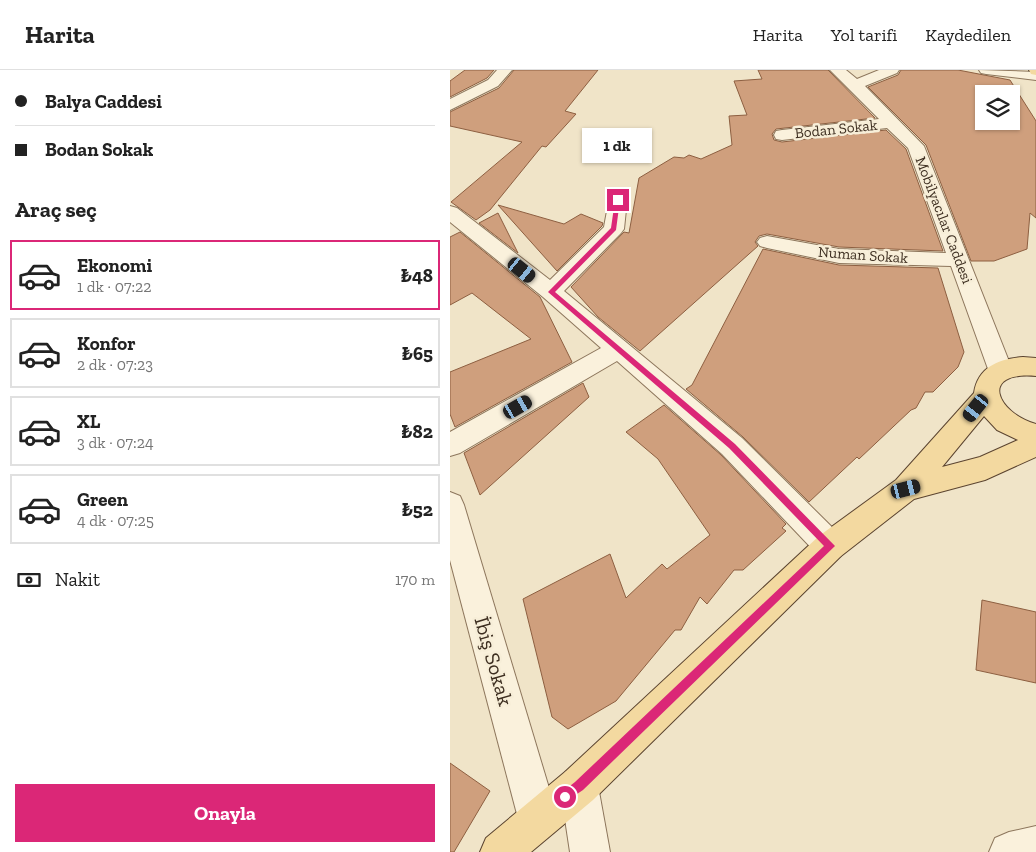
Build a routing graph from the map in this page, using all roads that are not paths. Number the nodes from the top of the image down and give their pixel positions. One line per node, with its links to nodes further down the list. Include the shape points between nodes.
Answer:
1 (505, 70): 7 (street, via 493,82)
2 (837, 70): 6 (street, Mobilyacılar Caddesi)
3 (892, 70): 6 (street)
4 (986, 70): 5 (street)
5 (1036, 76)
6 (855, 85): 8 (street, Mobilyacılar Caddesi)
7 (450, 105)
8 (891, 124): 9 (street, Bodan Sokak); 13 (street, Mobilyacılar Caddesi, via 916,146)
9 (782, 136)
10 (618, 200): 14 (street, via 614,229)
11 (450, 212): 14 (street)
12 (768, 242): 13 (street, Numan Sokak, via 839,256)
13 (959, 260): 17 (street, Mobilyacılar Caddesi)
14 (551, 292): 15 (street)
15 (619, 349): 21 (street); 24 (street, via 732,446)
16 (1032, 363): 17 (main road)
17 (1000, 369): 18 (main road, via 992,376)
18 (987, 394): 19 (main road, via 998,415 1009,424); 22 (main road)
19 (1036, 435)
20 (1036, 444): 22 (main road, via 984,468)
21 (450, 445)
22 (906, 489): 24 (main road)
23 (450, 504): 26 (street, İbiş Sokak)
24 (830, 546): 25 (main road)
25 (579, 786): 26 (main road); 29 (street)
26 (538, 818): 28 (main road)
27 (1036, 846): 30 (street)
28 (500, 852)
29 (590, 852)
30 (1009, 852)

